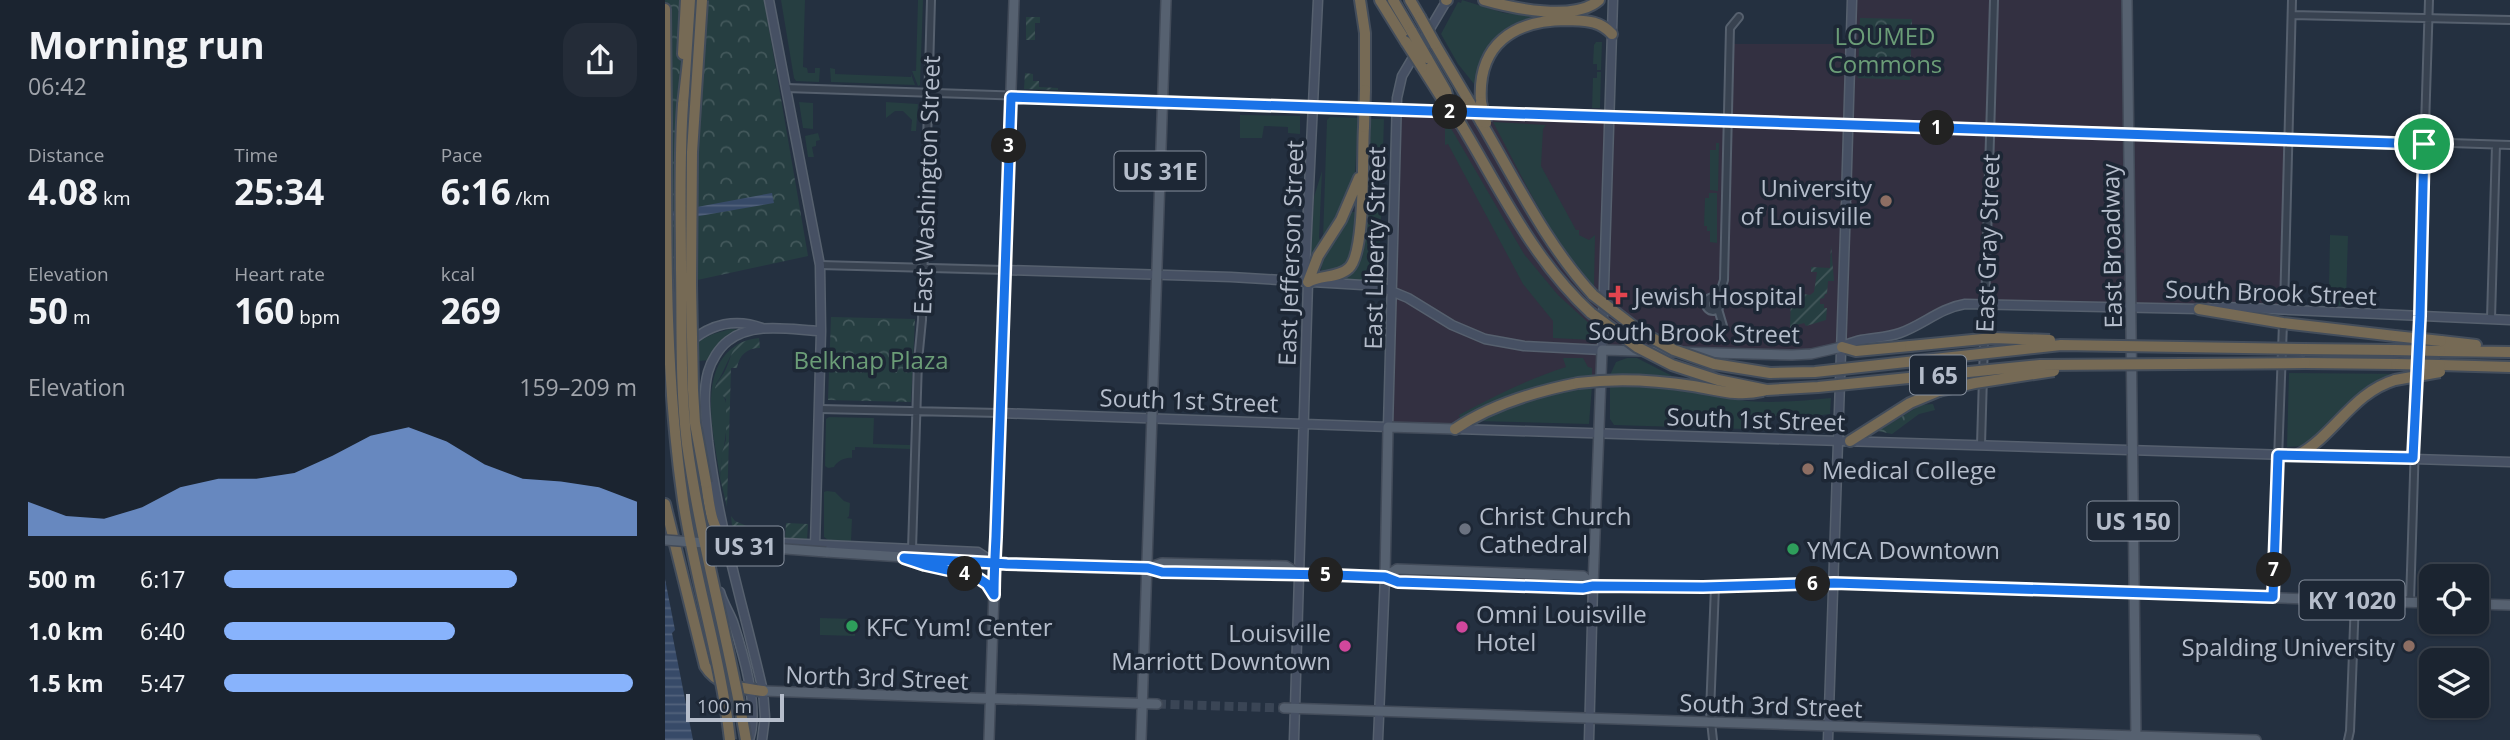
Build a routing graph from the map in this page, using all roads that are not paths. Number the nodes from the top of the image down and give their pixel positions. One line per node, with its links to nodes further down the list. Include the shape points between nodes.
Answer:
1 (670, 0): 31 (highway)
2 (686, 0): 38 (highway)
3 (695, 0): 38 (highway)
4 (702, 0): 100 (highway, bridge, via 692,152 695,423 715,524)
5 (769, 0): 33 (street)
6 (931, 0): 34 (street, East Washington Street)
7 (1014, 0): 35 (main road)
8 (1166, 0): 36 (main road, US 31E)
9 (1318, 0): 39 (street, East Jefferson Street)
10 (1360, 0): 50 (highway, bridge, via 1365,33)
11 (1380, 0): 32 (highway)
12 (1393, 0): 32 (highway, I 65)
13 (1410, 0): 37 (highway, I 65, bridge)
14 (1447, 0): 40 (street, East Liberty Street, via 1402,76)
15 (1484, 0): 24 (highway)
16 (1587, 0): 24 (highway)
17 (1599, 0): 24 (highway, via 1579,11)
18 (1613, 0): 30 (street)
19 (1852, 0): 43 (street)
20 (1994, 0): 44 (street, East Gray Street)
21 (2127, 0): 45 (main road, East Broadway / US 150)
22 (2292, 0): 26 (street)
23 (2429, 0): 28 (street)
24 (1518, 7)
25 (665, 9): 31 (highway)
26 (2292, 15): 28 (street); 46 (street)
27 (1739, 17): 42 (street, via 1730,28)
28 (2429, 19): 29 (street); 47 (street)
29 (2510, 20)
30 (1612, 34): 37 (highway, via 1598,22 1570,20 1534,22 1516,30 1489,57); 41 (street)
31 (666, 35): 75 (highway, bridge)
32 (1409, 37): 81 (highway, I 65, bridge, via 1448,95 1534,248 1560,283 1637,347 1672,365)
33 (786, 88): 34 (street); 51 (street)
34 (928, 95): 35 (street); 52 (street, East Washington Street)
35 (1011, 97): 36 (street); 53 (main road)
36 (1163, 102): 39 (street); 54 (main road, US 31E)
37 (1476, 102): 70 (highway, I 65, bridge, via 1489,135 1565,262 1593,295 1641,332 1674,349 1714,364 1770,373 2041,346)
38 (683, 105): 132 (highway, bridge, via 680,201 687,440)
39 (1314, 107): 40 (street); 55 (street, East Jefferson Street)
40 (1397, 110): 41 (street); 56 (street, East Liberty Street)
41 (1609, 117): 42 (street); 73 (street)
42 (1728, 121): 43 (street); 57 (street, via 1724,285)
43 (1848, 125): 44 (street); 72 (street)
44 (1991, 130): 45 (street); 58 (street, East Gray Street)
45 (2129, 134): 46 (street); 59 (main road, East Broadway / US 150)
46 (2288, 138): 47 (street); 62 (street)
47 (2424, 144): 48 (street); 63 (street)
48 (2496, 145): 49 (street); 64 (street)
49 (2510, 145)
50 (1361, 172): 55 (highway); 55 (highway, via 1355,261 1343,273)
51 (820, 265): 52 (street); 69 (street)
52 (923, 268): 53 (street); 83 (street, East Washington Street)
53 (1005, 270): 54 (street, South Brook Street); 84 (main road)
54 (1157, 275): 55 (street, South Brook Street); 85 (main road, US 31E)
55 (1308, 282): 56 (street, South Brook Street, via 1379,286); 86 (street, East Jefferson Street)
56 (1392, 292): 73 (street, South Brook Street, via 1485,339); 87 (street, East Liberty Street)
57 (1718, 299): 60 (street); 60 (street, via 1710,298 1706,304 1710,310)
58 (1985, 304): 59 (street, South Brook Street); 72 (street, South Brook Street, via 1952,305 1901,333); 91 (street, East Gray Street)
59 (2131, 307): 61 (street, South Brook Street); 92 (main road, East Broadway / US 150)
60 (1719, 309): 66 (street)
61 (2199, 309): 62 (street, South Brook Street); 67 (highway)
62 (2284, 309): 63 (street, South Brook Street)
63 (2420, 316): 64 (street, South Brook Street); 95 (street)
64 (2490, 319): 65 (street, South Brook Street)
65 (2510, 320)
66 (1723, 323)
67 (2283, 323): 71 (highway, bridge); 93 (street)
68 (765, 329): 69 (street); 76 (street, via 724,324 689,343); 80 (street, via 727,342)
69 (821, 331): 82 (street)
70 (2119, 346): 71 (highway, I 65, bridge, via 2394,350); 72 (highway, bridge, via 1993,338 1856,351)
71 (2441, 346): 74 (highway, I 65)
72 (1842, 347): 73 (main road, South Brook Street, via 1792,355 1721,348); 90 (street)
73 (1602, 350): 89 (main road)
74 (2510, 350)
75 (667, 359): 76 (street); 131 (highway, bridge, via 683,501)
76 (685, 359): 80 (street); 99 (street, via 689,438)
77 (2105, 363): 79 (highway, I 65, bridge, via 2396,364); 81 (highway, I 65, bridge); 90 (highway, bridge, via 1939,391)
78 (2510, 368): 79 (highway, I 65)
79 (2440, 369): 94 (highway, bridge, via 2385,383 2360,397 2323,438)
80 (708, 370): 100 (street, via 705,405 713,483)
81 (1767, 390): 88 (highway, bridge, via 1745,395 1640,380 1602,380 1552,388)
82 (820, 409): 83 (street); 101 (street)
83 (917, 412): 84 (street); 102 (street, East Washington Street)
84 (1000, 413): 85 (street, South 1st Street); 104 (main road)
85 (1152, 418): 86 (street, South 1st Street); 105 (main road, US 31E)
86 (1304, 423): 87 (street, South 1st Street); 106 (street, East Jefferson Street)
87 (1388, 427): 88 (main road, South 1st Street); 107 (main road)
88 (1455, 429): 89 (street, South 1st Street)
89 (1599, 433): 90 (street, South 1st Street); 109 (main road)
90 (1844, 441): 91 (street, South 1st Street); 108 (street)
91 (1981, 445): 92 (street, South 1st Street)
92 (2132, 450): 93 (street, South 1st Street); 111 (main road, US 150)
93 (2278, 455): 94 (street, South 1st Street); 113 (street)
94 (2298, 455): 95 (street, South 1st Street)
95 (2413, 458): 96 (street, South 1st Street); 115 (street)
96 (2510, 462)
97 (665, 505): 119 (highway, via 701,656 716,680)
98 (665, 540): 103 (main road, US 31, bridge)
99 (707, 540): 100 (street); 119 (street)
100 (726, 540): 101 (street); 120 (street)
101 (815, 546): 102 (street)
102 (912, 549): 104 (street, via 978,552)
103 (904, 558): 104 (main road, US 31); 112 (main road, via 973,576)
104 (995, 563): 105 (main road); 112 (main road)
105 (1148, 568): 106 (main road, KY 1020, via 1163,563 1286,566); 122 (main road)
106 (1299, 574): 107 (main road, KY 1020); 125 (street, East Jefferson Street)
107 (1385, 577): 109 (main road, KY 1020, via 1398,582); 126 (street)
108 (1834, 583): 110 (main road, KY 1020); 111 (main road, KY 1020); 129 (street)
109 (1593, 586): 110 (main road, KY 1020); 127 (street)
110 (1715, 587): 128 (street)
111 (2134, 593): 113 (main road, KY 1020); 130 (main road, US 150)
112 (994, 595): 121 (main road)
113 (2273, 597): 114 (main road, KY 1020)
114 (2355, 600): 115 (main road, KY 1020); 142 (street)
115 (2410, 602): 116 (main road, KY 1020)
116 (2419, 602)
117 (2489, 604): 118 (main road)
118 (2510, 605)
119 (749, 689): 120 (highway); 132 (street, via 753,722)
120 (763, 691): 121 (main road, North 3rd Street); 133 (street)
121 (990, 698): 122 (main road); 134 (main road)
122 (1143, 704): 123 (main road); 135 (main road)
123 (1157, 704)
124 (1284, 708): 125 (main road, South 3rd Street)
125 (1295, 708): 126 (main road, South 3rd Street); 136 (street, East Jefferson Street)
126 (1379, 711): 127 (main road, South 3rd Street); 137 (street)
127 (1590, 718): 128 (main road, South 3rd Street); 138 (street)
128 (1711, 722): 129 (main road, South 3rd Street); 139 (street)
129 (1829, 727): 130 (main road, South 3rd Street); 140 (street)
130 (2136, 738): 141 (main road, South 3rd Street)
131 (730, 740)
132 (747, 740)
133 (762, 740)
134 (989, 740)
135 (1142, 740)
136 (1294, 740)
137 (1378, 740)
138 (1589, 740)
139 (1713, 740)
140 (1829, 740)
141 (2256, 740)
142 (2348, 740)

